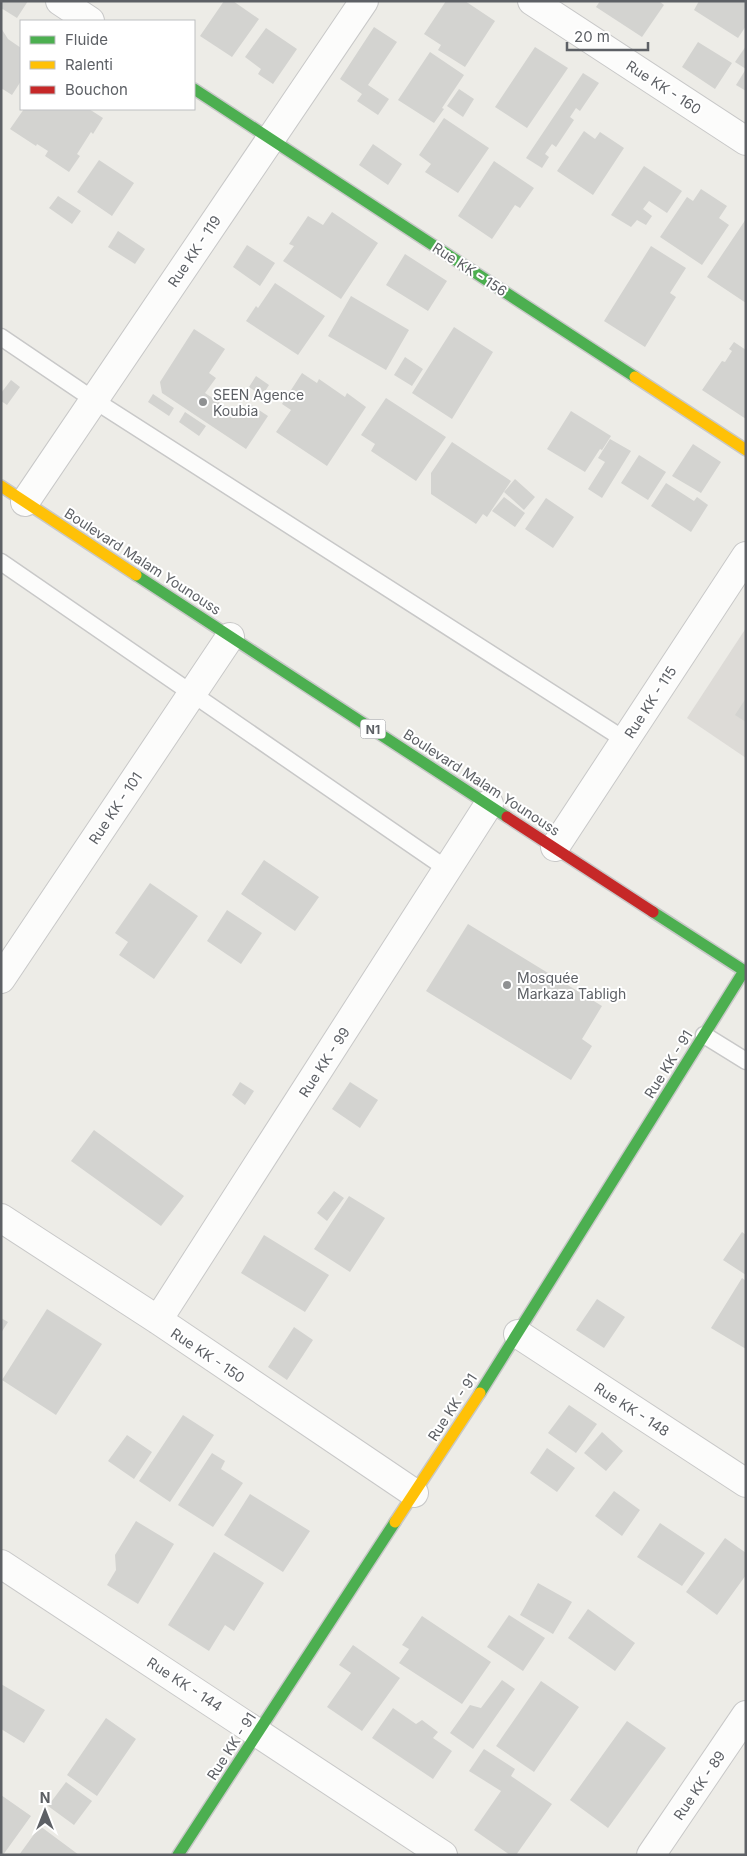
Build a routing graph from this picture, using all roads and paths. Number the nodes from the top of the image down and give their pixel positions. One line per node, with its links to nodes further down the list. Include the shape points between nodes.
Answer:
1 (60, 1): 4 (street)
2 (364, 1): 6 (street, Rue KK - 119)
3 (532, 1): 7 (street, Rue KK - 160)
4 (88, 20)
5 (195, 90): 6 (street, Rue KK - 156)
6 (270, 139): 9 (street, Rue KK - 119); 10 (street, Rue KK - 156)
7 (746, 141)
8 (1, 337): 9 (lane)
9 (94, 400): 12 (street, Rue KK - 119); 17 (lane)
10 (746, 450)
11 (1, 486): 12 (street, Boulevard Malam Younouss / N1)
12 (25, 502): 15 (street, Boulevard Malam Younouss / N1)
13 (746, 556): 17 (street, Rue KK - 115)
14 (1, 562): 16 (lane)
15 (230, 636): 16 (street, Rue KK - 101); 18 (street, Boulevard Malam Younouss / N1)
16 (191, 694): 20 (lane); 22 (street, Rue KK - 101)
17 (625, 740): 19 (street, Rue KK - 115)
18 (489, 804): 19 (street, Boulevard Malam Younouss / N1); 20 (street, Rue KK - 99)
19 (555, 847): 21 (street, Boulevard Malam Younouss / N1)
20 (446, 869): 26 (street, Rue KK - 99)
21 (745, 971): 23 (street, Rue KK - 91)
22 (1, 979)
23 (704, 1035): 24 (lane); 27 (street, Rue KK - 91)
24 (746, 1062)
25 (1, 1218): 26 (street, Rue KK - 150)
26 (158, 1320): 29 (street, Rue KK - 150)
27 (518, 1334): 28 (street, Rue KK - 148); 29 (street, Rue KK - 91)
28 (746, 1483)
29 (414, 1494): 32 (street, Rue KK - 91)
30 (1, 1564): 32 (street, Rue KK - 144)
31 (746, 1715): 35 (street, Rue KK - 89)
32 (258, 1732): 33 (street, Rue KK - 91); 34 (street, Rue KK - 144)
33 (178, 1855)
34 (443, 1855)
35 (651, 1855)

